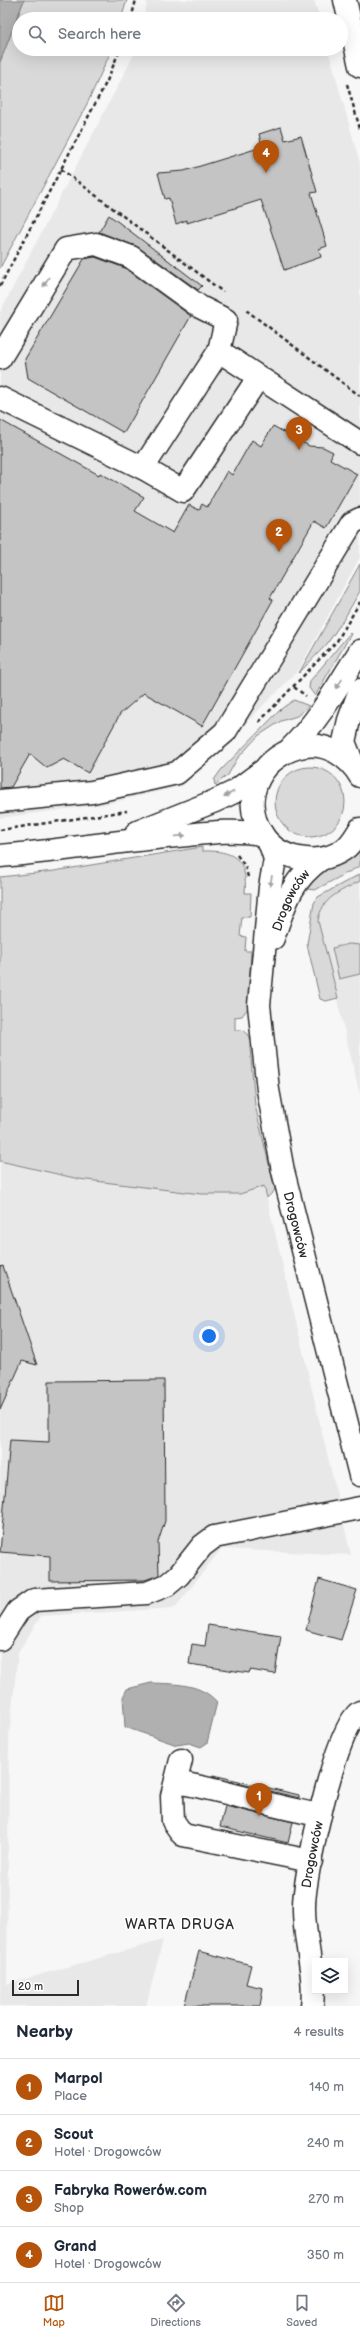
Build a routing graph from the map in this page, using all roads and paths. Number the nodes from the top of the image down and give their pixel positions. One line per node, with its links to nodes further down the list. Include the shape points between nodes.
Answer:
1 (136, 0): 3 (path)
2 (345, 0): 4 (street)
3 (132, 12)
4 (346, 12)
5 (348, 27): 7 (street)
6 (117, 56): 9 (path, via 107,81)
7 (353, 72): 8 (path)
8 (360, 129)
9 (61, 169): 10 (path); 11 (path)
10 (0, 286)
11 (226, 295)
12 (246, 309): 16 (path)
13 (219, 351): 14 (street, one-way to 14, via 226,320 200,307 131,258 96,244 66,249); 15 (street); 19 (street)
14 (0, 358)
15 (258, 378): 18 (street); 19 (street, via 183,491)
16 (360, 396)
17 (0, 398): 19 (street)
18 (360, 443)
19 (144, 468)
20 (360, 519): 30 (street, via 352,523 225,732 177,773 92,792)
21 (360, 602): 23 (path, via 337,642)
22 (360, 651): 27 (street, one-way to 27, via 320,713)
23 (294, 686): 25 (path); 26 (path)
24 (360, 690): 28 (street, via 344,742)
25 (313, 701)
26 (256, 725)
27 (291, 748): 28 (street, via 314,745 335,751); 29 (street, via 274,758)
28 (356, 770)
29 (261, 772): 32 (street, Drogowców, via 254,792 254,814); 33 (street, one-way to 33, via 234,792)
30 (0, 801)
31 (357, 837): 36 (street, via 342,850)
32 (266, 839): 33 (street, one-way to 32, via 239,830); 36 (street, via 285,854 303,860); 38 (street, Drogowców, one-way to 38, via 275,859)
33 (114, 842): 35 (street)
34 (236, 853): 37 (path, via 247,872)
35 (0, 856)
36 (321, 859): 38 (street, Drogowców, via 306,870 289,892)
37 (246, 881)
38 (261, 971): 39 (street, Drogowców, via 259,1005 262,1049 283,1171)
39 (360, 1475)
40 (360, 1508): 41 (street, via 214,1537 202,1546 179,1575 167,1585 147,1593 34,1600 18,1611)
41 (0, 1639)
42 (360, 1712): 45 (street, Drogowców, via 345,1731)
43 (181, 1760): 44 (street)
44 (176, 1782): 45 (street, via 212,1788); 46 (street, via 172,1796 173,1821 183,1835)
45 (320, 1815): 46 (street, Drogowców)
46 (311, 1861): 47 (street, Drogowców, via 304,1905)
47 (312, 2006)

